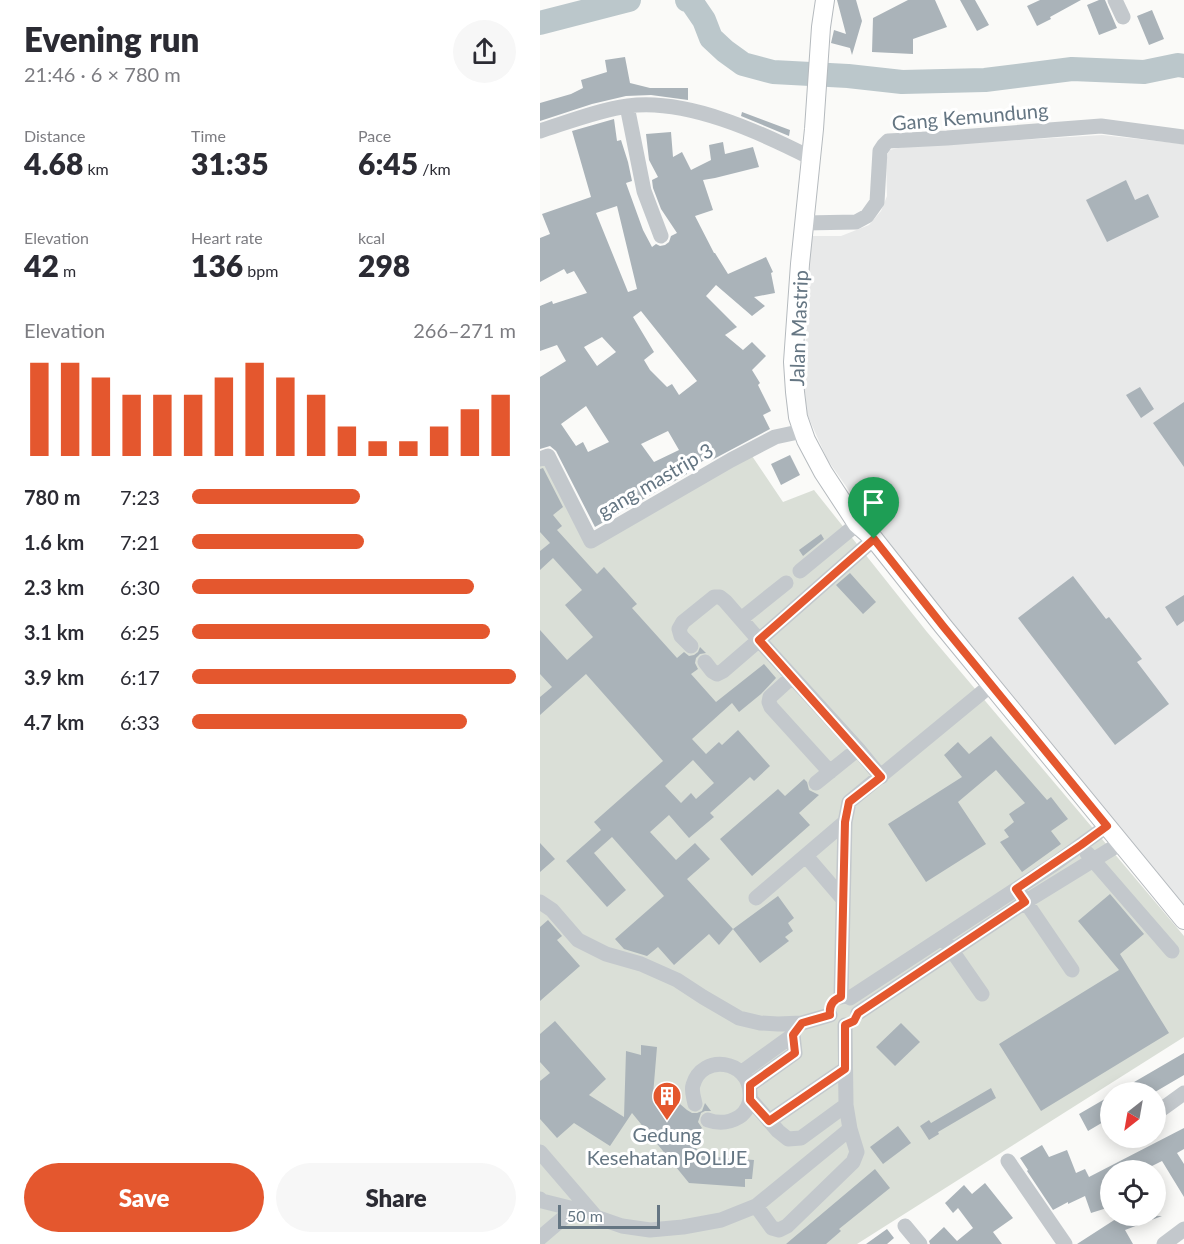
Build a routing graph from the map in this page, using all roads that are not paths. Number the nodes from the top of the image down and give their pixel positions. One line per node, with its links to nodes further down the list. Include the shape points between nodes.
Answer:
1 (825, 0): 7 (main road, Jalan Mastrip)
2 (1115, 0): 3 (street)
3 (1123, 17)
4 (627, 106): 5 (street); 7 (street, via 680,108 699,113 753,130); 9 (street, via 644,191)
5 (540, 131)
6 (1184, 137): 8 (street, Gang Kemundung, via 1101,126 888,141 880,151 877,202 867,216 856,222)
7 (811, 158): 8 (main road, Jalan Mastrip)
8 (812, 223): 10 (main road, Jalan Mastrip, via 793,362)
9 (661, 236)
10 (803, 431): 11 (street, gang mastrip 3, via 775,437 591,541 548,456); 12 (main road, Jalan Mastrip, via 823,472)
11 (540, 459)
12 (857, 524): 13 (main road, Jalan Mastrip); 14 (street)
13 (874, 539): 17 (street); 21 (main road, Jalan Mastrip)
14 (800, 571)
15 (786, 583): 16 (street)
16 (741, 619): 17 (street); 18 (street, via 725,601 714,597 679,629)
17 (759, 640): 19 (street, via 717,674); 20 (street)
18 (691, 646)
19 (705, 662)
20 (792, 677): 22 (street); 23 (street, via 770,697 771,707)
21 (991, 685): 24 (street); 27 (main road, Jalan Mastrip)
22 (858, 749): 23 (street); 24 (street)
23 (830, 772): 25 (street)
24 (881, 777): 26 (street, via 849,802)
25 (816, 783)
26 (845, 822): 30 (street); 34 (street)
27 (1107, 826): 28 (main road, Jalan Mastrip); 29 (street)
28 (1121, 843): 31 (street); 37 (main road, Jalan Mastrip)
29 (1081, 845): 31 (street); 32 (street)
30 (806, 856): 33 (street); 34 (street)
31 (1093, 861): 36 (street); 40 (street)
32 (1016, 889): 36 (street); 38 (street)
33 (756, 898)
34 (843, 899): 43 (street)
35 (540, 902): 47 (street, via 579,940 606,954 677,980 739,1018)
36 (1025, 902): 39 (street); 41 (street)
37 (1184, 920)
38 (943, 937): 39 (street); 43 (street)
39 (953, 951): 42 (street); 44 (street)
40 (1172, 951)
41 (1072, 969)
42 (982, 994)
43 (845, 997): 44 (street, via 856,1004); 45 (street, via 830,1006)
44 (858, 1013): 46 (street, via 854,1021)
45 (830, 1015): 46 (street, via 836,1023); 47 (street)
46 (845, 1025): 48 (street)
47 (797, 1029): 49 (street)
48 (845, 1069): 52 (street); 55 (street)
49 (747, 1085): 51 (street, via 728,1064 713,1065 699,1073 692,1087); 54 (street, via 744,1113 730,1122); 55 (street)
50 (1184, 1093): 53 (street)
51 (694, 1104)
52 (846, 1105): 55 (street, via 801,1138 788,1139); 56 (street)
53 (1166, 1106)
54 (708, 1120)
55 (769, 1121)
56 (850, 1130): 61 (street); 61 (street, via 857,1152 853,1162 787,1226 772,1228)
57 (540, 1152): 60 (street)
58 (1008, 1161): 66 (street)
59 (541, 1200): 60 (street)
60 (578, 1205): 61 (street, via 596,1217 650,1230 721,1220); 64 (street)
61 (756, 1206)
62 (905, 1226): 65 (street)
63 (1184, 1229): 67 (street)
64 (540, 1238)
65 (920, 1244)
66 (1065, 1244)
67 (1164, 1244)

